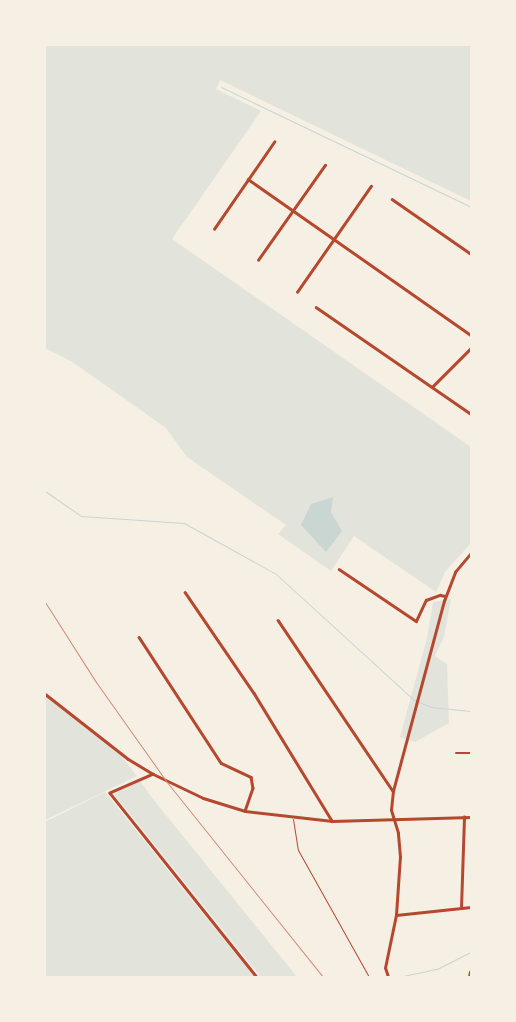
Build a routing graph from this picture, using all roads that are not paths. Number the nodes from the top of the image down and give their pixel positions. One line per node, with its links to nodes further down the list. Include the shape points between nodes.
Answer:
1 (274, 142): 3 (street)
2 (325, 164): 6 (street)
3 (248, 179): 6 (street); 7 (street)
4 (371, 186): 8 (street)
5 (392, 199): 9 (street)
6 (293, 210): 8 (street); 10 (street)
7 (214, 228)
8 (335, 239): 11 (street); 13 (street)
9 (471, 254)
10 (258, 260)
11 (297, 292)
12 (316, 307): 15 (street)
13 (471, 335)
14 (471, 348): 15 (street)
15 (432, 387): 16 (street)
16 (471, 414)
17 (471, 553): 20 (street, via 455,572)
18 (339, 569): 20 (street, via 416,621 426,600 440,594)
19 (185, 592): 32 (street, via 254,693)
20 (445, 596): 27 (street)
21 (278, 620): 27 (street)
22 (140, 638): 28 (street, via 221,763 251,778 253,788)
23 (45, 694): 26 (street, via 128,759)
24 (456, 753): 25 (street)
25 (471, 753)
26 (153, 774): 28 (street, via 197,796); 37 (street, via 110,793)
27 (393, 791): 29 (street)
28 (245, 811): 32 (street)
29 (392, 817): 30 (street); 32 (street); 35 (street, via 398,833 400,857)
30 (464, 817): 31 (street); 34 (street)
31 (471, 817)
32 (332, 821)
33 (471, 907): 34 (street)
34 (461, 908): 35 (street)
35 (396, 915): 38 (street, via 386,968)
36 (470, 972): 39 (street)
37 (257, 977)
38 (388, 977)
39 (468, 977)

